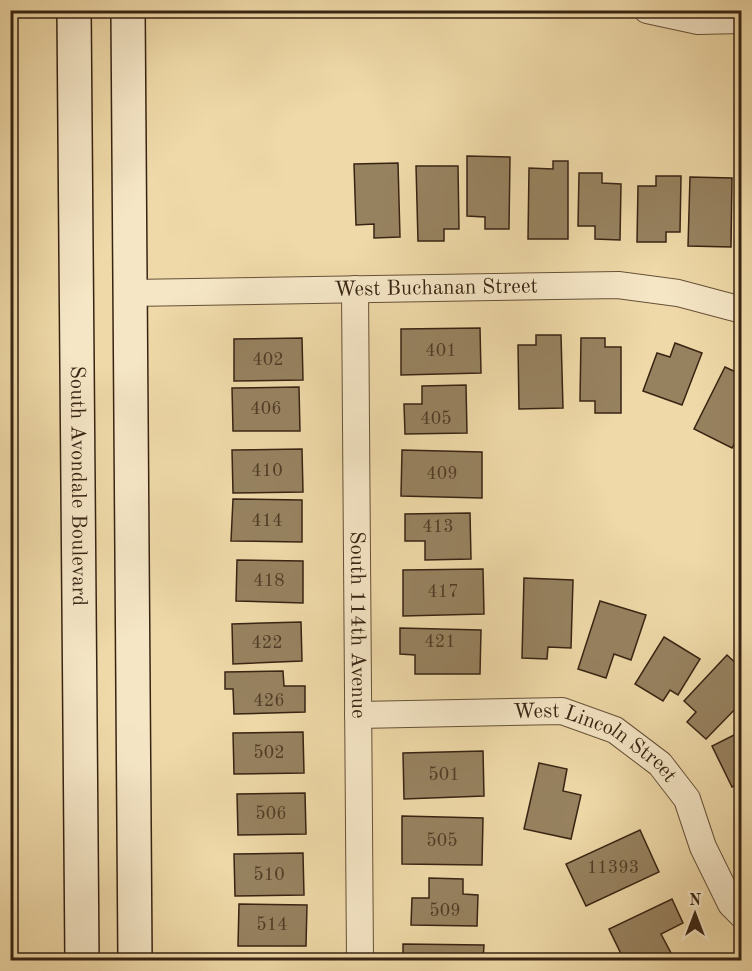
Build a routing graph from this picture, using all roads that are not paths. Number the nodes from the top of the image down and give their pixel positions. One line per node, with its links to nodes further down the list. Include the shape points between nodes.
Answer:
1 (74, 10): 10 (main road, South Avondale Boulevard)
2 (128, 10): 6 (main road)
3 (647, 10): 4 (street, via 698,21)
4 (741, 20)
5 (355, 290): 6 (street, West Buchanan Street); 7 (street, West Buchanan Street, via 618,285 678,293); 8 (street, South 114th Avenue)
6 (130, 293): 11 (main road)
7 (740, 309)
8 (358, 715): 9 (street, West Lincoln Street, via 562,711 615,730 660,764 687,799 703,847 730,904); 12 (street, South 114th Avenue)
9 (741, 915)
10 (82, 960)
11 (135, 960)
12 (360, 960)

